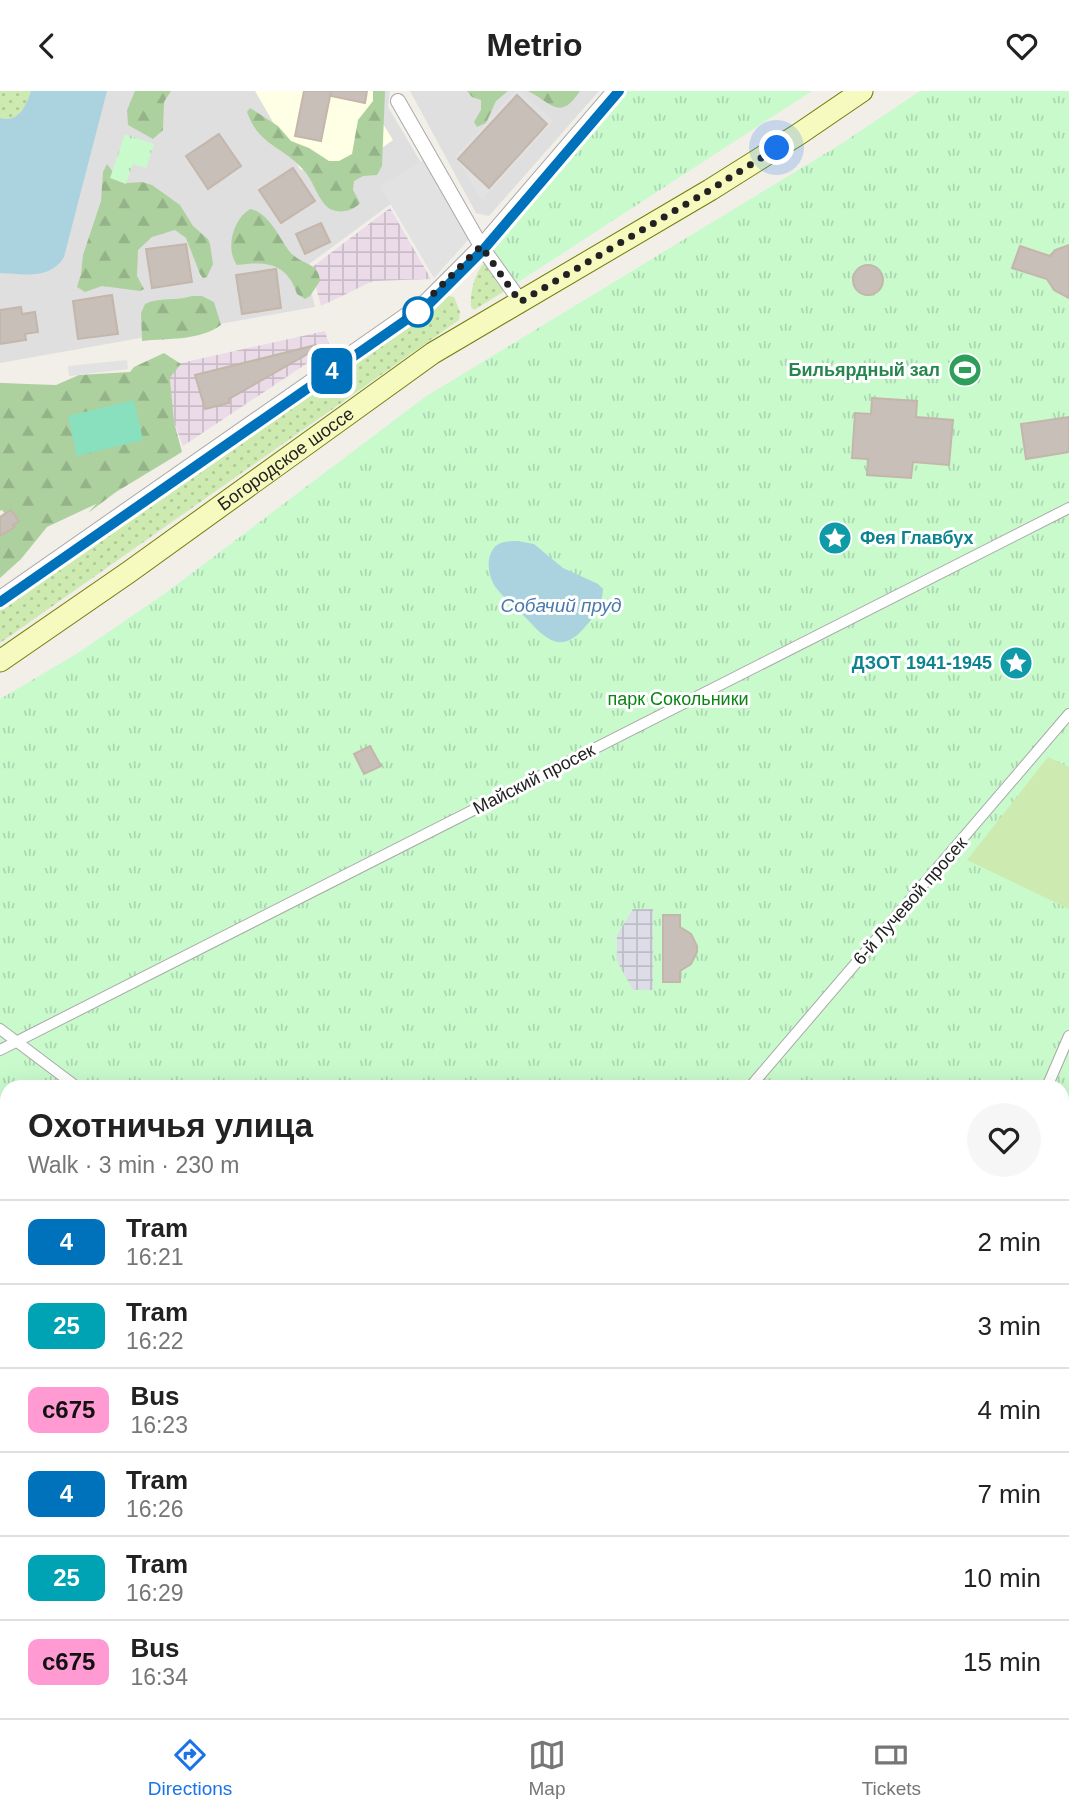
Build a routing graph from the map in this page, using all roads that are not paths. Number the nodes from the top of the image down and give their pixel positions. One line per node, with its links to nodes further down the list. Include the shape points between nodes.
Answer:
1 (614, 91): 4 (street)
2 (862, 91): 5 (main road, Богородское шоссе, via 710,190)
3 (398, 101): 4 (street)
4 (481, 246): 5 (street); 7 (street, via 426,301)
5 (520, 302): 8 (main road, Богородское шоссе, via 433,353)
6 (1069, 508): 12 (street, Майский просек)
7 (0, 598)
8 (0, 661)
9 (1069, 714): 15 (street, 6-й Лучевой просек)
10 (0, 1029): 12 (street)
11 (1069, 1036): 16 (street)
12 (16, 1042): 13 (street, Майский просек); 14 (street)
13 (0, 1050)
14 (68, 1080)
15 (756, 1080)
16 (1050, 1080)

